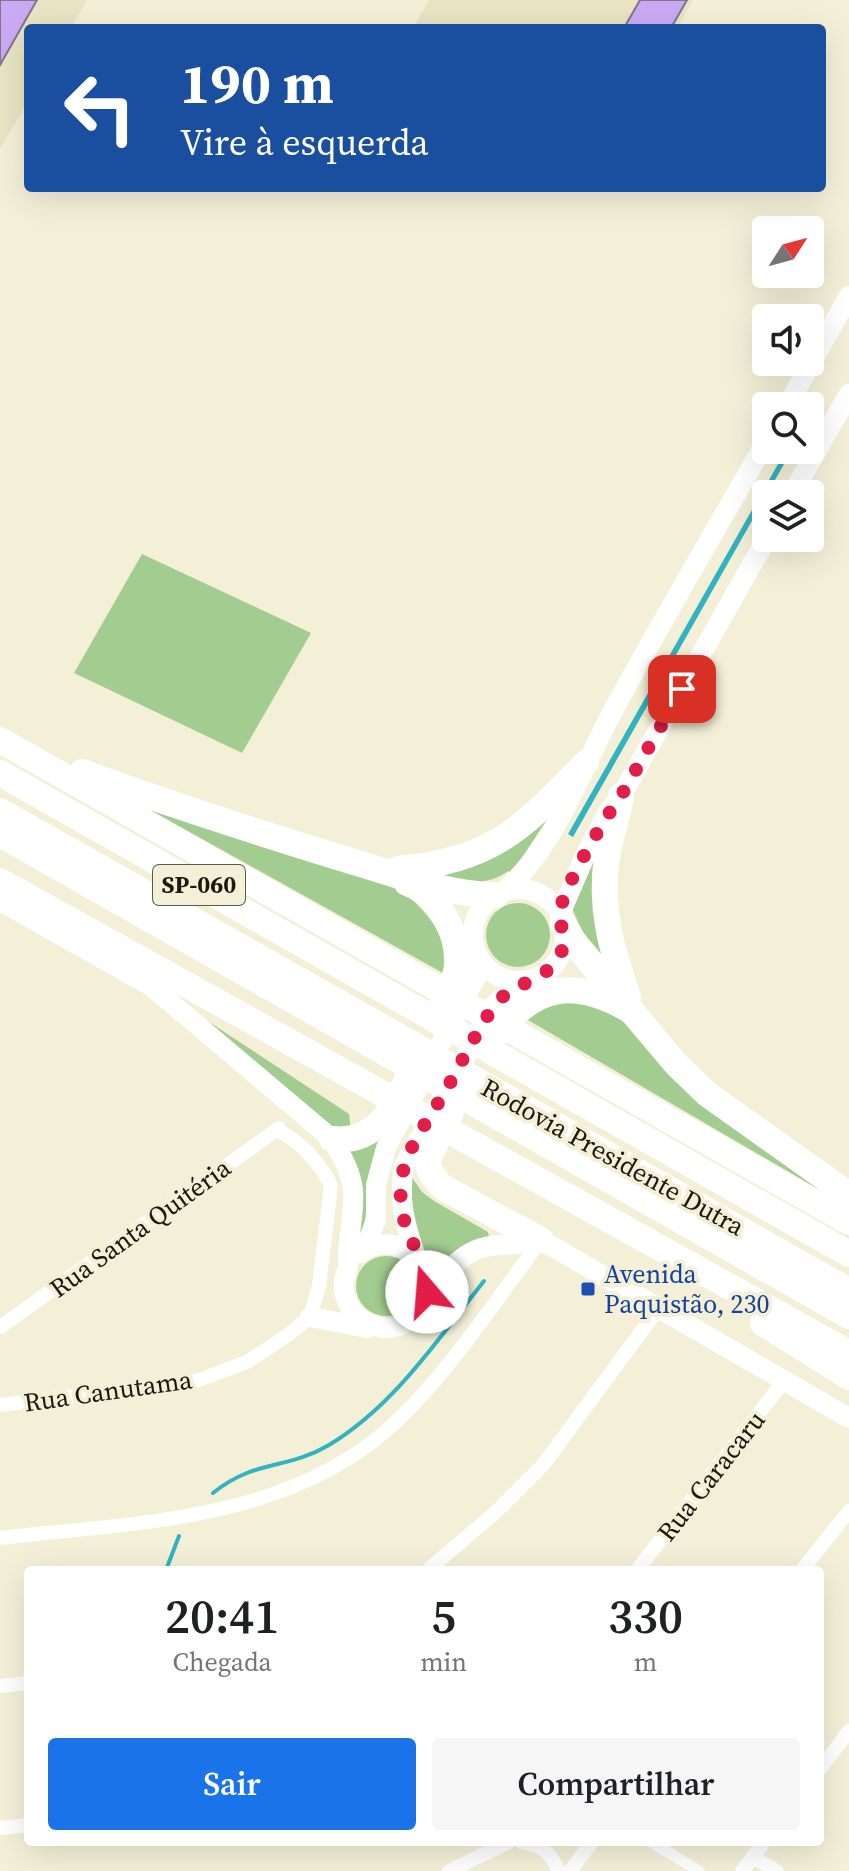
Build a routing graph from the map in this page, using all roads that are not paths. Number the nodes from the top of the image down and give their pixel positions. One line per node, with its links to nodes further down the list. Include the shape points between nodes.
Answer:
1 (849, 296): 2 (main road)
2 (795, 392)
3 (849, 394): 5 (main road)
4 (754, 464): 8 (main road)
5 (800, 480)
6 (759, 552): 10 (main road)
7 (5, 743): 13 (highway, via 214,820); 25 (highway)
8 (586, 763): 13 (highway, via 545,807 499,841 428,866); 15 (main road, via 526,872)
9 (0, 773): 29 (highway, SP-060)
10 (621, 796): 17 (main road, via 585,856); 20 (highway, via 608,854 605,910 610,947)
11 (0, 811): 21 (highway, Rodovia Presidente Dutra / SP-060)
12 (0, 834): 21 (highway, Rodovia Presidente Dutra / SP-060)
13 (382, 870): 15 (highway, via 461,892); 23 (highway, via 436,904 450,928 457,969 390,1111 359,1138)
14 (0, 881): 28 (highway)
15 (500, 893): 17 (main road, via 532,891 548,900); 18 (main road, via 476,917)
16 (0, 901): 23 (main road, via 151,986)
17 (561, 919): 19 (main road, via 564,941 555,963); 20 (highway, via 575,944)
18 (477, 953): 19 (main road, via 502,978); 27 (main road, via 477,975 380,1163 376,1219)
19 (525, 981): 30 (main road, via 495,1004 404,1166 403,1219)
20 (633, 1012): 24 (highway, via 707,1094); 26 (highway, via 585,990 559,990 523,1007 494,1036 428,1159 442,1187)
21 (376, 1035): 22 (highway, Rodovia Presidente Dutra / SP-060)
22 (498, 1104): 32 (highway, Rodovia Presidente Dutra / SP-060); 35 (highway, Rodovia Presidente Dutra / SP-060)
23 (332, 1139): 31 (main road, via 353,1191)
24 (849, 1195)
25 (849, 1222)
26 (541, 1240): 33 (main road, via 480,1248); 34 (main road); 45 (street, via 399,1420 363,1451 313,1480 260,1500 192,1516)
27 (366, 1248): 30 (main road, via 396,1245); 31 (main road)
28 (664, 1248): 39 (highway); 40 (highway, via 743,1310)
29 (849, 1254)
30 (416, 1257): 33 (main road, via 425,1271)
31 (349, 1265): 38 (main road, via 344,1289 349,1307)
32 (849, 1291)
33 (427, 1292): 38 (main road, via 410,1321)
34 (658, 1309): 41 (main road); 46 (street, via 543,1465)
35 (849, 1316)
36 (310, 1317): 37 (street, Rua Santa Quitéria, via 331,1186 303,1148 278,1129); 38 (main road); 42 (street, Rua Canutama, via 247,1362 196,1381)
37 (0, 1327)
38 (378, 1327)
39 (849, 1353)
40 (849, 1377)
41 (784, 1381): 43 (main road); 47 (street, Rua Caracaru)
42 (0, 1405)
43 (849, 1418)
44 (849, 1511): 48 (street)
45 (0, 1538)
46 (433, 1566)
47 (640, 1566)
48 (805, 1566)
49 (24, 1683): 50 (street)
50 (0, 1686)
51 (849, 1731): 52 (street)
52 (824, 1764)
53 (24, 1825): 54 (street)
54 (0, 1828)
55 (501, 1846): 61 (street)
56 (534, 1846): 62 (street, via 554,1859)
57 (589, 1846): 63 (street)
58 (658, 1846): 64 (street)
59 (761, 1846): 60 (street)
60 (753, 1857): 65 (street); 66 (street)
61 (449, 1871)
62 (558, 1871)
63 (570, 1871)
64 (699, 1871)
65 (742, 1871)
66 (777, 1871)

